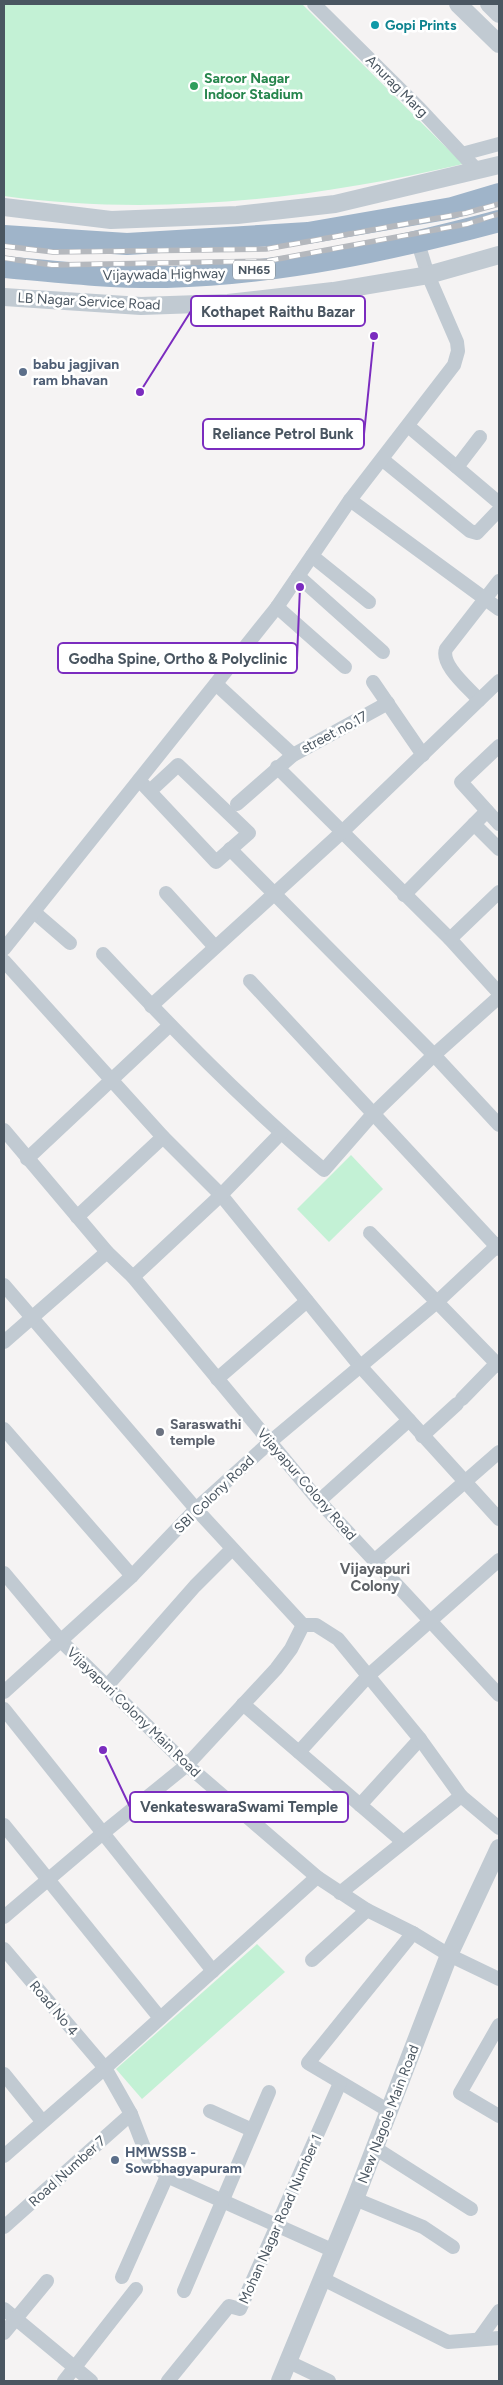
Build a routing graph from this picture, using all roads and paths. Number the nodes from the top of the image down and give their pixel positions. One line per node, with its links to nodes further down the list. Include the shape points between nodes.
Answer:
1 (314, 4): 7 (street, Anurag Marg)
2 (458, 4): 5 (street)
3 (489, 4): 4 (street)
4 (499, 14)
5 (496, 33)
6 (499, 144): 7 (street)
7 (462, 154): 9 (street, Anurag Marg)
8 (499, 165): 9 (street)
9 (477, 170): 11 (street, via 335,204 237,215 111,220)
10 (499, 194): 13 (highway, via 452,208)
11 (4, 208)
12 (499, 221): 15 (highway, Vijaywada Highway / NH65)
13 (308, 233): 14 (highway, via 127,244); 17 (highway)
14 (4, 236)
15 (418, 243): 17 (highway, Vijaywada Highway / NH65); 19 (street)
16 (499, 255): 19 (street, LB Nagar Service Road)
17 (312, 264): 18 (highway, Vijaywada Highway / NH65, via 167,276 101,276)
18 (4, 267)
19 (428, 275): 20 (street, LB Nagar Service Road, via 333,291 228,303 141,306); 21 (street, via 458,351 454,365)
20 (4, 297)
21 (408, 426): 23 (street); 24 (street)
22 (480, 437): 24 (street)
23 (382, 460): 25 (street); 26 (street, via 470,531 482,530)
24 (457, 467): 26 (street)
25 (350, 500): 27 (street); 30 (street)
26 (498, 507)
27 (312, 556): 28 (street); 31 (street)
28 (298, 576): 32 (street); 34 (street)
29 (499, 582): 30 (street)
30 (485, 598): 33 (street); 39 (street, via 444,655 447,665)
31 (369, 602)
32 (277, 607): 35 (street); 38 (street)
33 (499, 610)
34 (383, 652)
35 (345, 667)
36 (499, 681): 39 (street)
37 (373, 682): 40 (street)
38 (216, 684): 42 (street); 45 (street)
39 (479, 700): 43 (street)
40 (388, 703): 42 (street, street no.17); 43 (street)
41 (499, 746): 50 (street, via 461,782)
42 (293, 755): 44 (street, street no.17)
43 (423, 755): 53 (street)
44 (279, 765): 49 (street, street no.17); 53 (street)
45 (149, 768): 46 (street); 47 (street)
46 (139, 780): 48 (street); 60 (street)
47 (162, 780): 48 (street); 55 (street, via 178,765 249,833)
48 (150, 791): 55 (street, via 216,862)
49 (237, 804)
50 (487, 811): 51 (street); 52 (street)
51 (474, 824): 54 (street); 59 (street)
52 (499, 824)
53 (341, 833): 58 (street); 59 (street)
54 (499, 848)
55 (230, 850): 58 (street)
56 (499, 892): 61 (street)
57 (166, 893): 63 (street)
58 (274, 893): 63 (street); 71 (street)
59 (404, 895): 61 (street)
60 (34, 912): 62 (street); 64 (street)
61 (450, 939): 68 (street)
62 (70, 943)
63 (215, 947): 69 (street)
64 (4, 949)
65 (103, 954): 69 (street)
66 (4, 960): 72 (street)
67 (250, 981): 73 (street)
68 (499, 995): 71 (street)
69 (152, 1006): 70 (street)
70 (170, 1025): 72 (street); 76 (street)
71 (434, 1054): 73 (street); 74 (street)
72 (110, 1080): 77 (street); 78 (street)
73 (372, 1115): 76 (street, via 324,1170); 82 (street)
74 (499, 1125)
75 (4, 1130): 78 (street, Vijayapur Colony Road)
76 (281, 1134): 79 (street)
77 (163, 1137): 79 (street); 80 (street)
78 (27, 1159): 80 (street, Vijayapur Colony Road)
79 (221, 1196): 84 (street); 86 (street)
80 (77, 1217): 83 (street, Vijayapur Colony Road)
81 (370, 1233): 87 (street)
82 (498, 1246): 87 (street, SBI Colony Road)
83 (107, 1252): 84 (street, Vijayapur Colony Road); 88 (street)
84 (133, 1277): 92 (street, Vijayapur Colony Road)
85 (4, 1286): 88 (street)
86 (307, 1301): 91 (street); 92 (street)
87 (437, 1302): 90 (street); 91 (street, SBI Colony Road)
88 (32, 1317): 89 (street); 100 (street)
89 (4, 1342)
90 (498, 1365): 95 (street)
91 (360, 1366): 93 (street); 96 (street, SBI Colony Road)
92 (217, 1379): 96 (street, Vijayapur Colony Road)
93 (409, 1420): 95 (street); 99 (street)
94 (4, 1429): 106 (street)
95 (422, 1436): 98 (street)
96 (270, 1442): 99 (street, Vijayapur Colony Road); 100 (street, SBI Colony Road)
97 (499, 1452): 98 (street)
98 (465, 1483): 101 (street); 104 (street)
99 (320, 1501): 104 (street, Vijayapur Colony Road)
100 (196, 1509): 102 (street); 106 (street, SBI Colony Road)
101 (499, 1519)
102 (232, 1549): 108 (street); 111 (street, via 183,1598)
103 (499, 1560): 107 (street)
104 (374, 1561): 107 (street, Vijayapur Colony Road)
105 (4, 1573): 109 (street, Vijayapuri Colony Main Road)
106 (132, 1576): 109 (street, SBI Colony Road)
107 (430, 1621): 110 (street); 113 (street, Vijayapur Colony Road)
108 (303, 1625): 110 (street, via 316,1625 338,1639); 114 (street, via 291,1649)
109 (61, 1641): 111 (street, Vijayapuri Colony Main Road); 112 (street, SBI Colony Road)
110 (368, 1675): 116 (street); 117 (street)
111 (107, 1686): 118 (street, Vijayapuri Colony Main Road)
112 (4, 1692)
113 (499, 1695)
114 (243, 1704): 117 (street); 118 (street)
115 (4, 1710): 123 (street)
116 (420, 1738): 119 (street); 120 (street)
117 (299, 1752): 120 (street)
118 (187, 1765): 123 (street); 126 (street, Vijayapuri Colony Main Road)
119 (461, 1796): 122 (street); 124 (street)
120 (360, 1805): 124 (street)
121 (4, 1825): 127 (street)
122 (499, 1828)
123 (103, 1832): 127 (street); 135 (street)
124 (402, 1841): 128 (street)
125 (499, 1848): 133 (street, New Nagole Main Road)
126 (317, 1877): 128 (street, Vijayapuri Colony Main Road); 135 (street)
127 (48, 1880): 130 (street); 137 (street)
128 (340, 1893): 129 (street, Vijayapuri Colony Main Road)
129 (367, 1910): 131 (street, Vijayapuri Colony Main Road); 134 (street)
130 (4, 1918)
131 (413, 1933): 133 (street, Vijayapuri Colony Main Road); 141 (street, via 308,2063)
132 (4, 1949): 139 (street, Road No 4)
133 (449, 1955): 136 (street, Vijayapuri Colony Main Road); 144 (street, New Nagole Main Road)
134 (312, 1960)
135 (213, 1971): 137 (street)
136 (499, 1979)
137 (160, 2018): 139 (street)
138 (499, 2025): 146 (street, via 460,2093)
139 (105, 2068): 145 (street, Road No 4); 147 (street)
140 (4, 2074): 147 (street)
141 (340, 2084): 144 (street); 157 (street, Mohan Nagar Road Number 1)
142 (269, 2092): 149 (street)
143 (210, 2111): 149 (street)
144 (388, 2111): 151 (street, New Nagole Main Road)
145 (130, 2114): 148 (street, Road Number 7); 150 (street, Road No 4)
146 (499, 2116)
147 (42, 2121): 152 (street)
148 (117, 2126): 150 (street); 158 (street, Road Number 7)
149 (252, 2130): 155 (street)
150 (140, 2137): 153 (street, Road No 4, via 148,2158)
151 (375, 2148): 154 (street, New Nagole Main Road); 156 (street)
152 (4, 2156)
153 (167, 2176): 155 (street, Road No 4); 161 (street)
154 (355, 2199): 159 (street, via 423,2228); 160 (street, New Nagole Main Road)
155 (222, 2201): 157 (street, Road No 4); 165 (street)
156 (471, 2208)
157 (277, 2225): 160 (street, Road No 4); 176 (street, Mohan Nagar Road Number 1, via 240,2309 229,2306)
158 (4, 2227)
159 (453, 2246)
160 (334, 2251): 162 (street, New Nagole Main Road)
161 (122, 2277)
162 (323, 2279): 171 (street, via 448,2342); 172 (street, New Nagole Main Road)
163 (47, 2281): 168 (street)
164 (136, 2289): 173 (street)
165 (184, 2291)
166 (4, 2309): 168 (street)
167 (499, 2311): 171 (street)
168 (15, 2319): 169 (street); 173 (street)
169 (4, 2333)
170 (499, 2338): 171 (street)
171 (479, 2339)
172 (289, 2362): 177 (street, New Nagole Main Road); 178 (street)
173 (74, 2368): 174 (street); 175 (street)
174 (64, 2381)
175 (92, 2381)
176 (168, 2381)
177 (280, 2381)
178 (328, 2381)

